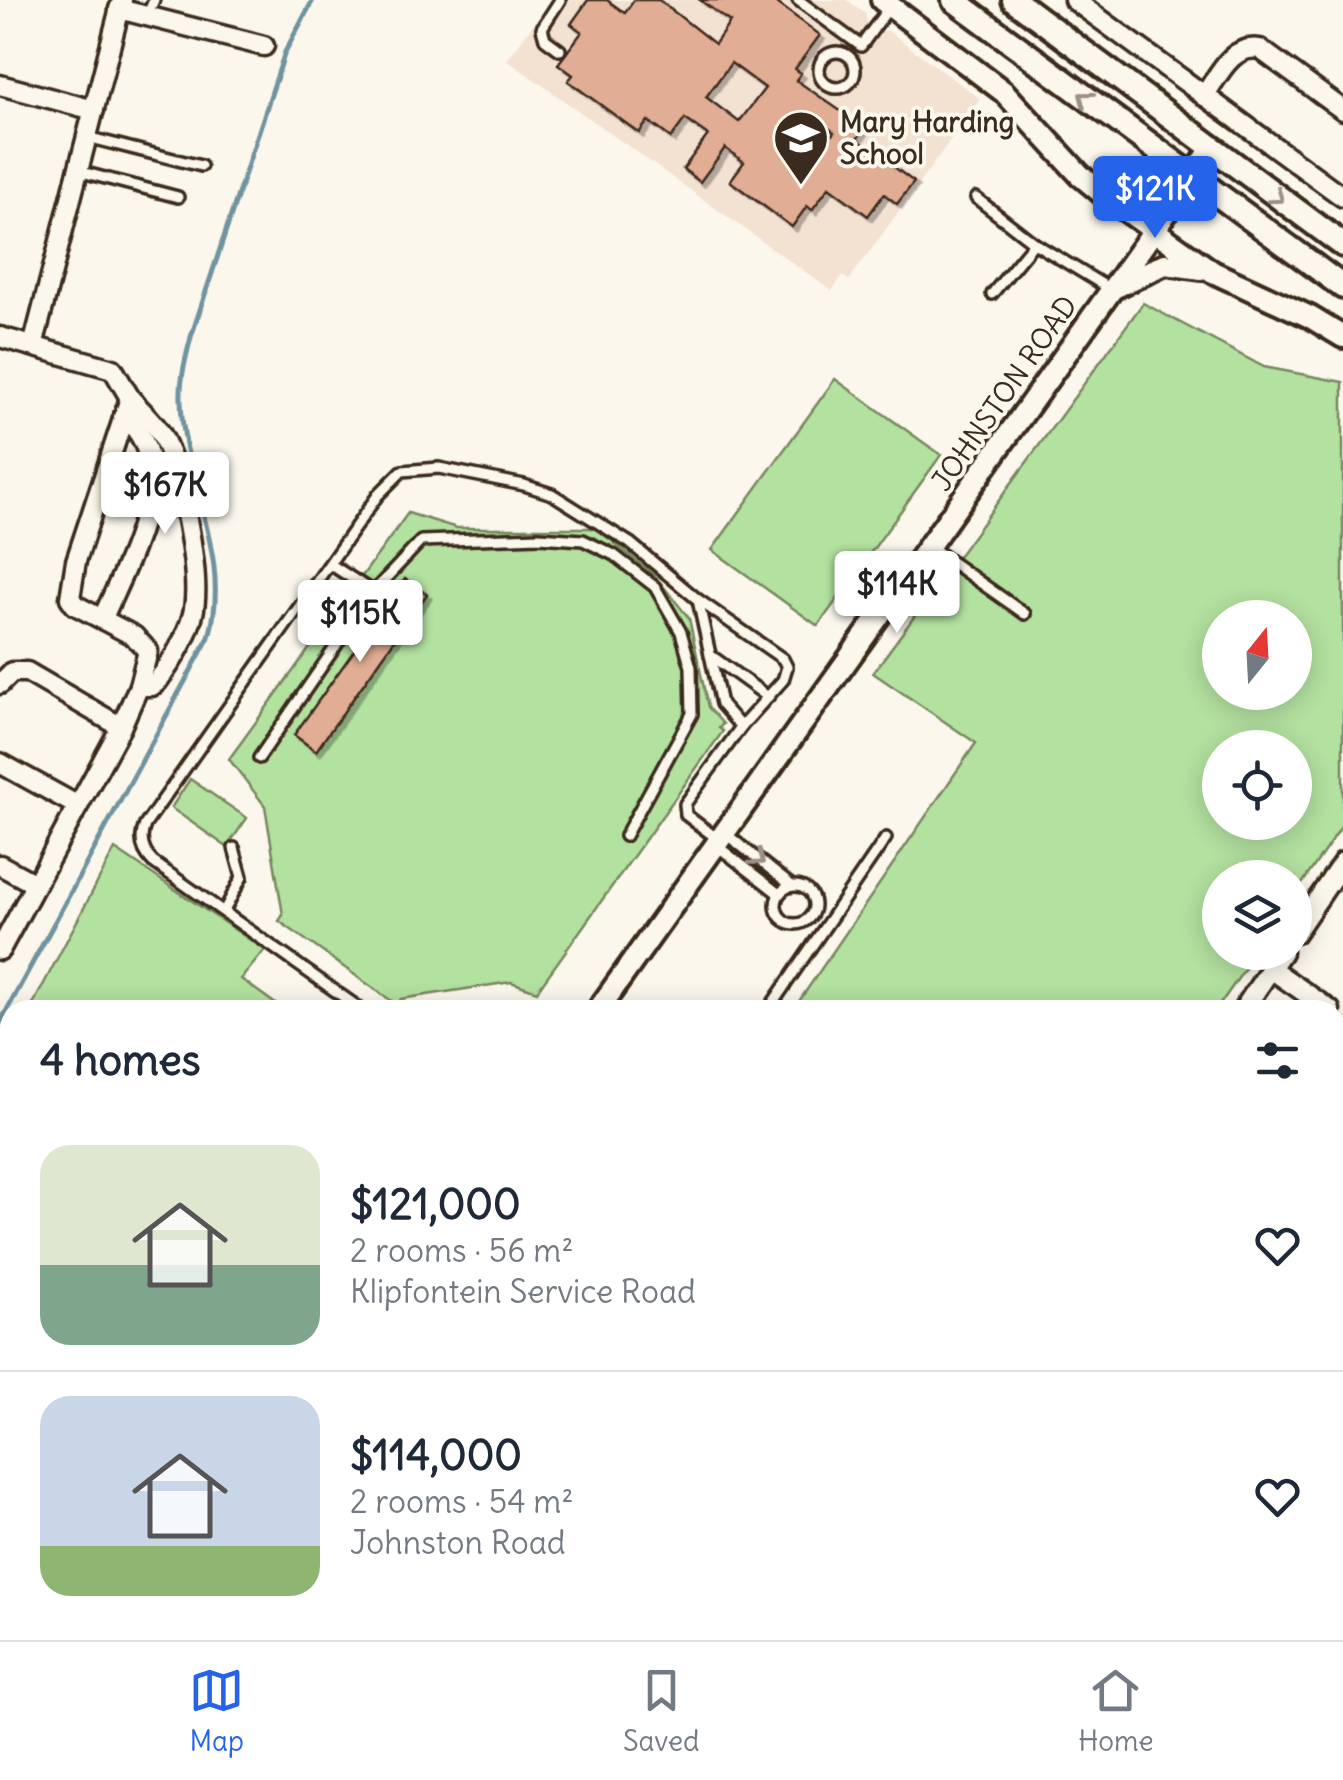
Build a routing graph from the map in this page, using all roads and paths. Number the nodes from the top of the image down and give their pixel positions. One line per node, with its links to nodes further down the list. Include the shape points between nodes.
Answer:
1 (560, 0): 11 (lane, via 542,32)
2 (798, 0): 10 (lane)
3 (954, 0): 21 (main road, one-way to 3)
4 (1014, 0): 18 (main road)
5 (1074, 0): 14 (street)
6 (886, 3): 10 (lane); 25 (street, via 1004,92 1080,175)
7 (120, 4): 8 (street); 15 (street)
8 (150, 8): 9 (street)
9 (264, 46)
10 (861, 46): 12 (lane)
11 (560, 50)
12 (851, 59): 12 (lane, via 854,77 846,86 822,82 818,70 828,54)
13 (0, 85): 15 (street)
14 (1204, 96): 16 (street, via 1247,47 1260,49); 24 (street)
15 (94, 110): 17 (street)
16 (1343, 110)
17 (87, 137): 19 (lane); 20 (street)
18 (1212, 149): 21 (street, JOHNSTON ROAD); 27 (main road, one-way to 27)
19 (201, 166)
20 (78, 171): 22 (lane); 34 (street)
21 (1191, 177): 25 (street, JOHNSTON ROAD); 29 (main road)
22 (178, 197)
23 (976, 198): 26 (lane)
24 (1343, 198)
25 (1152, 230): 28 (street); 30 (street, JOHNSTON ROAD)
26 (1034, 243): 30 (lane); 31 (lane)
27 (1343, 245)
28 (1213, 272): 30 (street, via 1165,264); 33 (street)
29 (1343, 288)
30 (1109, 290): 37 (street, JOHNSTON ROAD)
31 (992, 294)
32 (0, 337): 34 (street)
33 (1343, 337)
34 (34, 346): 35 (street, via 113,369)
35 (130, 398): 36 (street); 45 (street, via 166,443 197,583 192,620 174,656 158,682)
36 (123, 418): 42 (street, via 141,433 150,489); 42 (street, via 71,588 71,602)
37 (930, 547): 41 (lane); 54 (street, JOHNSTON ROAD)
38 (330, 564): 39 (lane); 40 (lane, via 402,470 439,468 552,494 630,543); 62 (lane, via 143,831 148,856)
39 (373, 592): 49 (lane); 52 (lane, via 421,541 452,538 584,540 655,586 681,632 691,667 692,714)
40 (697, 599): 43 (lane); 46 (lane, via 784,658 788,668)
41 (1025, 614)
42 (103, 618): 45 (street, via 146,646)
43 (710, 655): 46 (lane); 48 (lane, via 721,704)
44 (0, 684): 47 (street, via 23,671)
45 (140, 686): 47 (street)
46 (768, 697): 48 (lane)
47 (120, 726): 51 (street)
48 (741, 727): 54 (lane, via 686,804 686,815)
49 (259, 758)
50 (0, 763): 51 (street)
51 (78, 806): 58 (street)
52 (625, 836)
53 (886, 838): 64 (lane)
54 (720, 839): 59 (lane, one-way to 59); 60 (lane); 69 (street, JOHNSTON ROAD)
55 (234, 848): 62 (lane, via 242,877)
56 (1343, 862): 61 (street)
57 (0, 864): 58 (street)
58 (36, 884): 65 (street)
59 (792, 886): 60 (lane); 63 (lane, via 812,895)
60 (779, 894): 63 (lane, via 776,908 784,921 799,924)
61 (1312, 908)
62 (224, 912): 68 (lane)
63 (811, 916): 64 (lane)
64 (826, 926): 70 (lane)
65 (0, 950)
66 (1270, 970): 71 (street)
67 (1272, 970): 72 (street)
68 (348, 1000)
69 (605, 1000)
70 (775, 1000)
71 (1250, 1000)
72 (1316, 1000)

